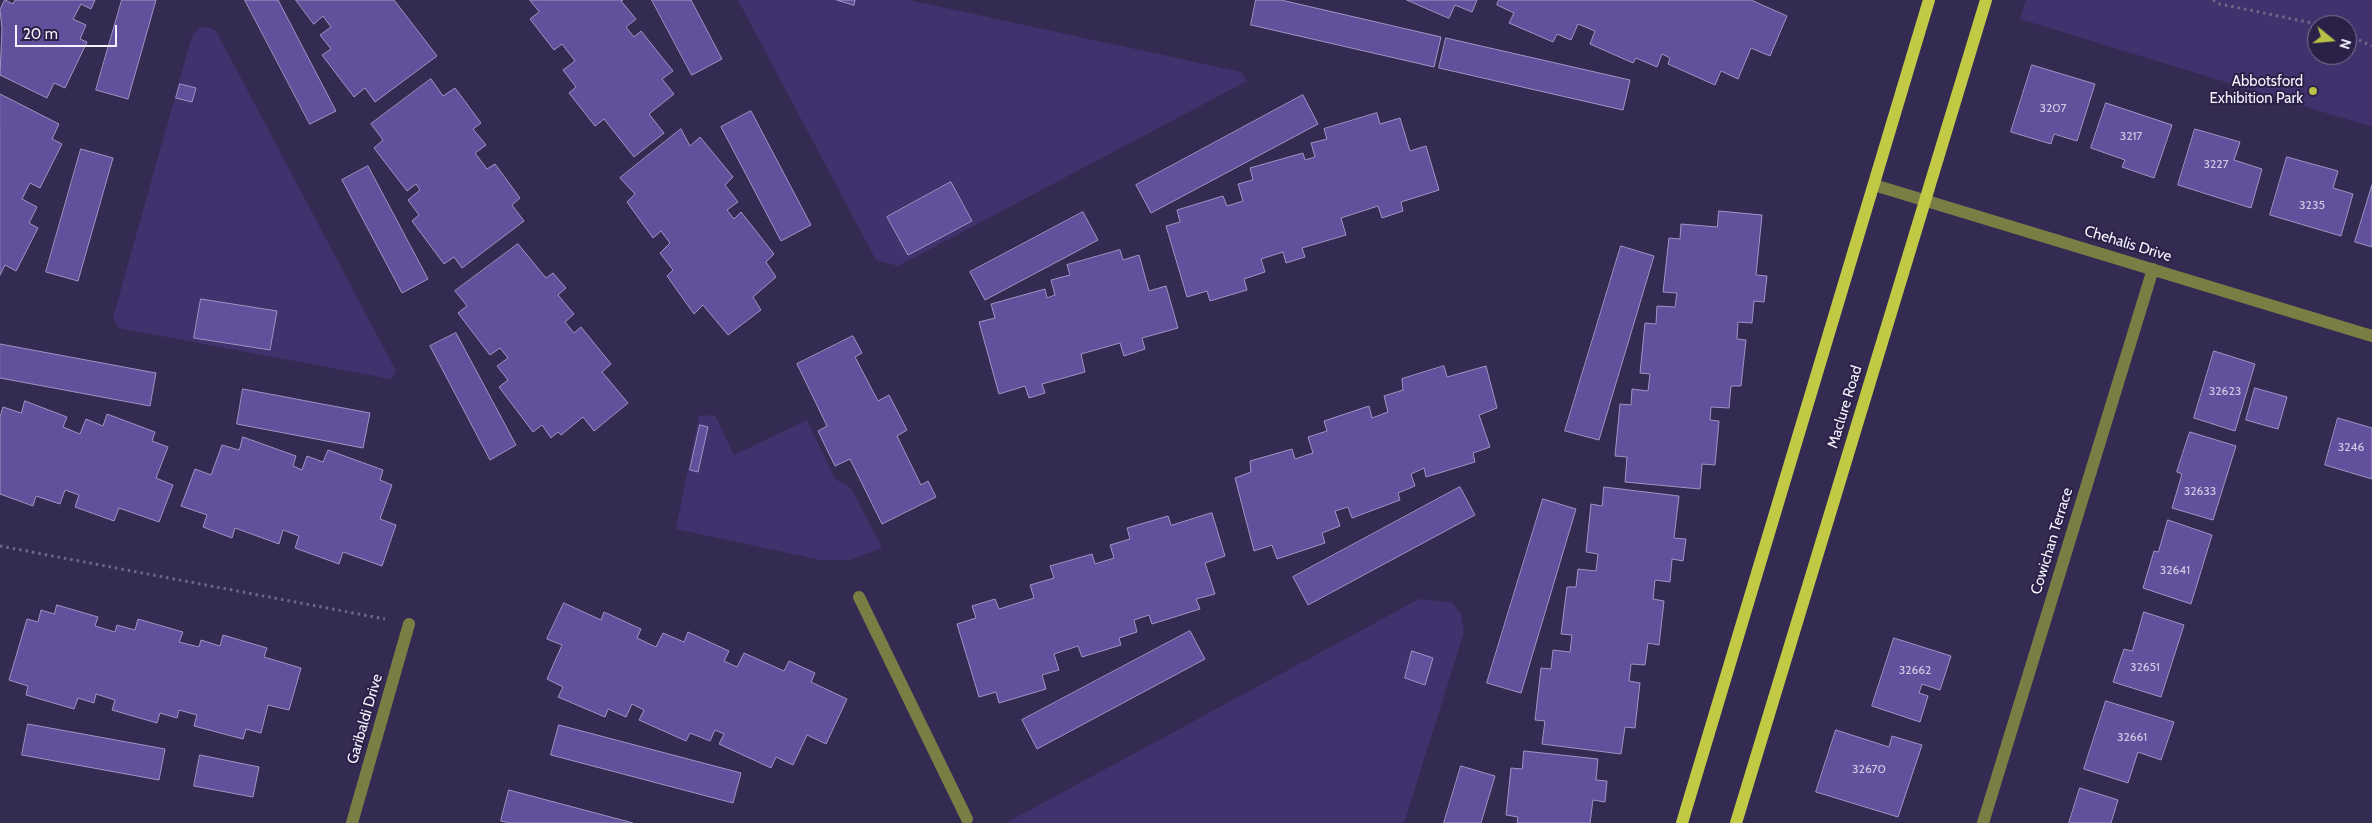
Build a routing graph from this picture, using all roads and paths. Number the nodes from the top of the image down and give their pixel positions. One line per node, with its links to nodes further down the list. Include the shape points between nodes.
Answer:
1 (1929, 0): 7 (main road)
2 (1986, 0): 8 (main road, Maclure Road)
3 (2213, 0): 4 (path)
4 (2307, 22)
5 (2357, 39): 6 (path)
6 (2372, 46)
7 (1874, 185): 8 (street, Chehalis Drive); 16 (main road)
8 (1924, 201): 9 (street, Chehalis Drive); 17 (main road, Maclure Road)
9 (2153, 269): 10 (street, Chehalis Drive); 18 (street, Cowichan Terrace)
10 (2372, 336)
11 (0, 546): 13 (path)
12 (859, 597): 14 (street)
13 (409, 624): 15 (street, Garibaldi Drive)
14 (967, 819)
15 (352, 823)
16 (1682, 823)
17 (1736, 823)
18 (1984, 823)

